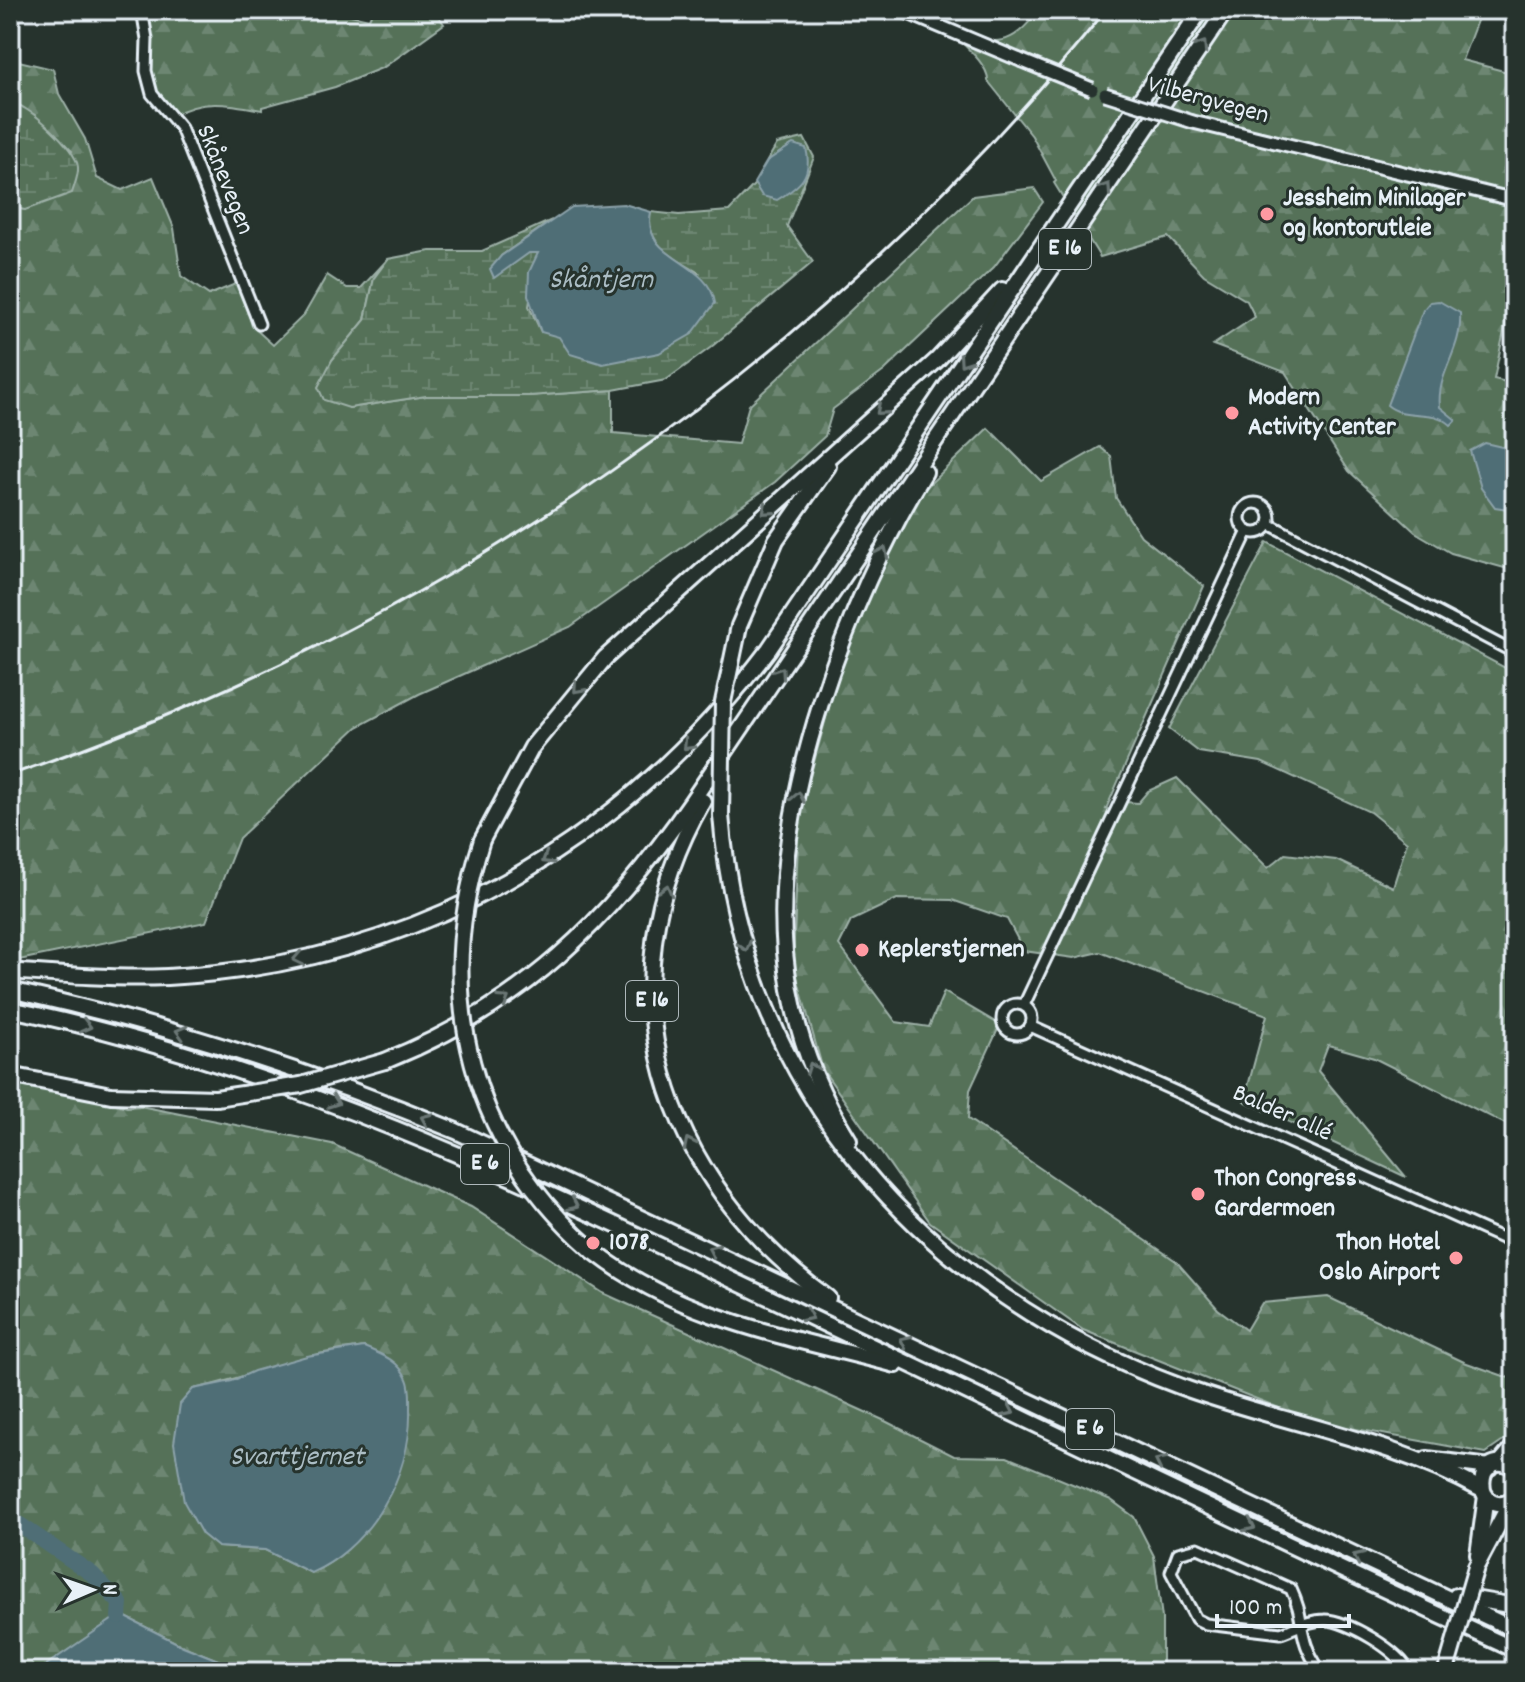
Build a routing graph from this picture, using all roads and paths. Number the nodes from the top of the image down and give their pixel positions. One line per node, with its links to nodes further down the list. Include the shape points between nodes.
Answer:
1 (142, 10): 7 (street, Skånevegen, via 152,94 181,128)
2 (901, 10): 5 (main road, Vilbergvegen, bridge, via 1105,94 1193,122)
3 (1201, 10): 6 (highway, E 16)
4 (1226, 10): 8 (highway, E 16, one-way to 4)
5 (1515, 200)
6 (1039, 250): 9 (highway, E 16, one-way to 9, via 1027,256 937,360); 14 (highway, E 16, one-way to 14, via 752,671 674,759 577,839 434,918 310,956 168,977)
7 (259, 324)
8 (984, 369): 13 (highway, E 16, one-way to 8); 20 (highway, E 16, one-way to 8, via 854,1148 814,1072 787,975 785,874 806,763 848,631 900,516 981,387)
9 (847, 440): 20 (highway, E 16, one-way to 20, bridge, via 776,540 739,626 723,702 721,815 739,928 777,1034 834,1134 875,1187); 23 (highway, E 16, one-way to 23, bridge, via 643,621 584,681 521,764 482,840 464,908 459,963 464,1026 474,1073 495,1126 553,1212 593,1251 647,1288 701,1313)
10 (1269, 524): 11 (street, via 1262,531); 11 (street, via 1269,511 1253,503 1241,515); 12 (street)
11 (1248, 531): 16 (street)
12 (1515, 653)
13 (736, 737): 19 (highway, E 16, one-way to 13, bridge, via 111,1095 216,1098 301,1085 385,1061 475,1018 571,948 632,884); 22 (highway, E 16, one-way to 13, via 775,1255 726,1203 682,1129 659,1057 652,978 665,891 693,819)
14 (10, 971)
15 (10, 990): 22 (highway, E 6, one-way to 15, via 509,1155 360,1092 201,1038)
16 (1024, 1005): 18 (street, via 1031,1013); 18 (street, via 1009,1006 1002,1024 1013,1034)
17 (10, 1009): 23 (highway, E 6, one-way to 23, via 195,1056 361,1112 518,1179)
18 (1030, 1026): 21 (street, Balder allé)
19 (10, 1075)
20 (915, 1226): 25 (highway, E 16, via 1001,1294 1109,1358 1206,1396)
21 (1515, 1244)
22 (860, 1319): 31 (highway, E 6, one-way to 22)
23 (939, 1378): 35 (highway, E 6, one-way to 35)
24 (1515, 1443): 26 (main road)
25 (1410, 1457): 26 (highway, E 16); 28 (highway, E 16)
26 (1494, 1465): 27 (highway, E 16); 28 (highway, E 16, via 1482,1477)
27 (1515, 1468)
28 (1484, 1493): 29 (highway, E 16, via 1495,1503); 30 (highway, E 16)
29 (1513, 1500): 30 (highway, E 16)
30 (1476, 1567): 36 (highway, E 16, bridge)
31 (1429, 1590): 32 (highway, E 6); 34 (highway, E 6)
32 (1515, 1606)
33 (1303, 1625): 33 (street, via 1291,1589 1268,1577 1198,1548 1178,1553 1171,1564 1196,1619 1206,1624 1265,1633); 37 (street, via 1308,1651); 38 (street, via 1328,1619 1343,1622 1399,1657)
34 (1515, 1630)
35 (1515, 1650)
36 (1445, 1671)
37 (1320, 1672)
38 (1409, 1672)

